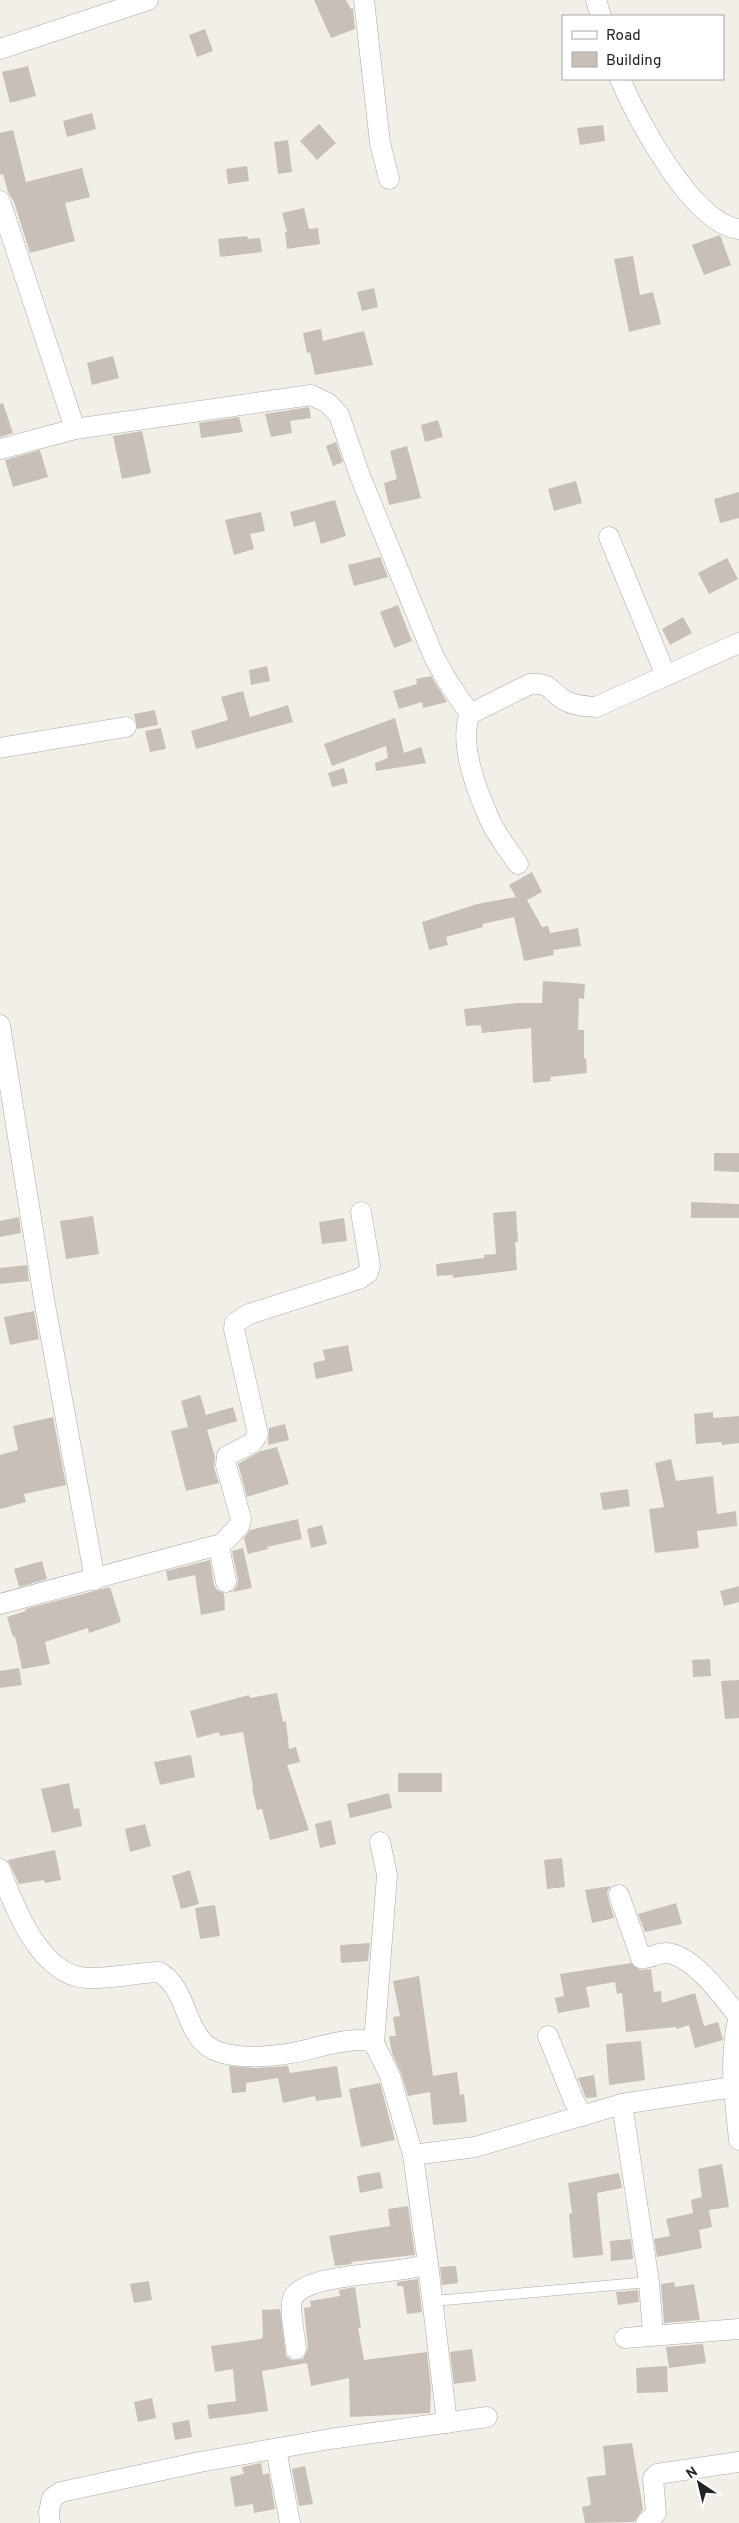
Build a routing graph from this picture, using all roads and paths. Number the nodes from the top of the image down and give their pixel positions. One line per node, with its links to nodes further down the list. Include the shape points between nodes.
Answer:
1 (148, 0): 5 (street)
2 (364, 0): 7 (street, via 380,143)
3 (596, 0): 4 (street)
4 (601, 15)
5 (0, 49)
6 (620, 80): 9 (street, via 633,110 682,186 723,226)
7 (389, 179)
8 (0, 201): 10 (street)
9 (739, 229)
10 (75, 429): 11 (street); 15 (street, via 311,396 328,403 339,416 434,657)
11 (0, 449)
12 (609, 537): 14 (street)
13 (739, 643): 14 (street)
14 (666, 676): 15 (street, via 596,707 564,700 549,686 530,684)
15 (470, 714): 18 (street, via 465,736 475,779 489,819)
16 (126, 727): 17 (street)
17 (0, 748)
18 (518, 864)
19 (0, 1025): 22 (street, via 44,1299)
20 (361, 1212): 21 (street, via 370,1266 368,1273 359,1279 249,1314 235,1324 258,1434 252,1443 227,1456 226,1465 241,1519 239,1526)
21 (218, 1548): 22 (street, via 214,1546); 23 (street)
22 (95, 1580): 24 (street)
23 (226, 1582)
24 (0, 1604)
25 (380, 1842): 30 (street, via 386,1861 387,1884)
26 (0, 1869): 30 (street, via 27,1930 55,1965 68,1974 85,1978 159,1972 176,1986 205,2044 218,2052 245,2057 291,2054 362,2039)
27 (619, 1895): 28 (street, via 641,1958 661,1953 679,1957 701,1973)
28 (739, 2017): 31 (street, via 733,2049)
29 (548, 2036): 33 (street)
30 (374, 2043): 35 (street, via 390,2076)
31 (733, 2087): 32 (street); 34 (street)
32 (622, 2104): 33 (street); 37 (street)
33 (583, 2116): 35 (street, via 474,2147)
34 (738, 2127)
35 (413, 2155): 36 (street)
36 (428, 2264): 38 (street); 42 (street, via 327,2280 300,2290 293,2296 292,2304)
37 (649, 2282): 38 (lane); 40 (street)
38 (434, 2301): 44 (street)
39 (739, 2329): 40 (street)
40 (653, 2334): 41 (street)
41 (625, 2338)
42 (296, 2349)
43 (487, 2417): 44 (street)
44 (447, 2423): 45 (street)
45 (276, 2449): 47 (street, via 62,2492 52,2498); 48 (street)
46 (739, 2462): 49 (street, via 657,2474 653,2478 656,2513)
47 (50, 2523)
48 (290, 2523)
49 (646, 2523)

